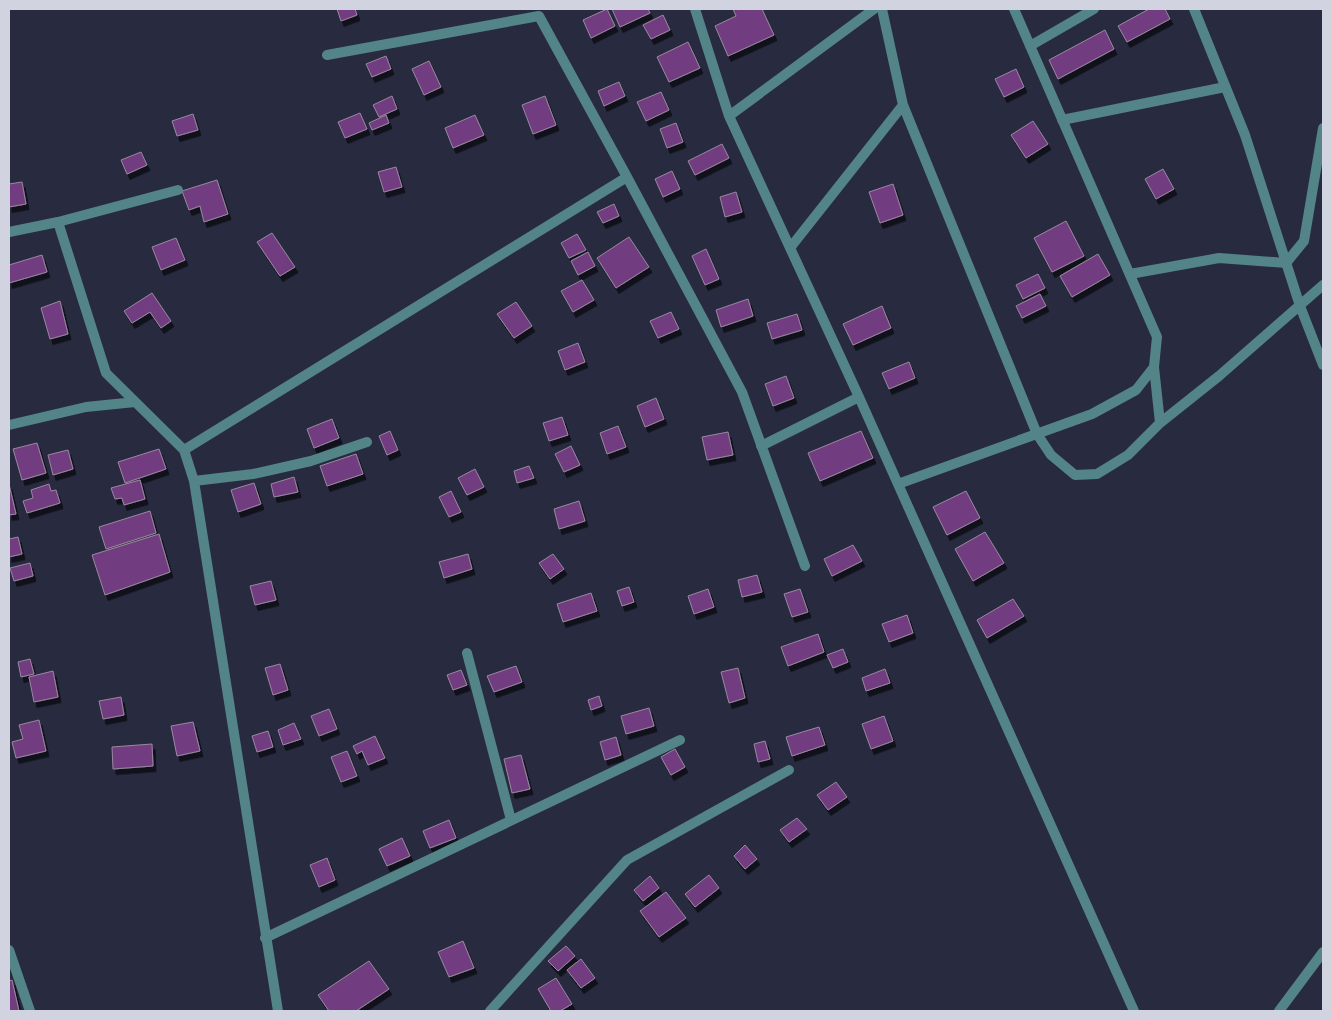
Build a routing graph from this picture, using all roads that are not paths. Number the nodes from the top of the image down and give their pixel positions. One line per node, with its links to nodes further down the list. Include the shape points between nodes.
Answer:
1 (695, 9): 11 (street)
2 (874, 9): 11 (street)
3 (882, 9): 10 (street)
4 (1014, 9): 7 (street)
5 (1094, 9): 7 (street)
6 (1194, 9): 9 (street)
7 (1030, 46): 12 (street)
8 (327, 55): 14 (street, via 539,16)
9 (1225, 87): 12 (street); 19 (street, via 1245,135)
10 (903, 105): 18 (street); 29 (street)
11 (729, 116): 18 (street)
12 (1062, 120): 20 (street)
13 (1323, 128): 19 (street, via 1304,241)
14 (627, 176): 31 (street, via 742,392); 32 (street)
15 (178, 190): 16 (street)
16 (58, 222): 17 (street); 26 (street, via 106,373)
17 (9, 232)
18 (790, 248): 25 (street)
19 (1286, 263): 20 (street, via 1218,258); 22 (street)
20 (1130, 274): 24 (street, via 1157,337)
21 (1323, 285): 22 (street)
22 (1300, 306): 23 (street); 27 (street)
23 (1323, 365)
24 (1154, 366): 27 (street); 29 (street, via 1136,390 1092,414)
25 (859, 398): 31 (street); 34 (street)
26 (135, 402): 28 (street, via 86,407); 32 (street)
27 (1160, 423): 29 (street, via 1128,455 1097,474 1076,474 1051,455)
28 (9, 424)
29 (1037, 434): 34 (street)
30 (367, 442): 33 (street, via 310,461 253,474)
31 (761, 446): 35 (street)
32 (184, 450): 33 (street)
33 (194, 481): 40 (street)
34 (898, 484): 46 (street)
35 (805, 566)
36 (467, 653): 39 (street)
37 (680, 740): 39 (street)
38 (789, 770): 45 (street, via 627,860)
39 (511, 820): 40 (street)
40 (265, 938): 44 (street)
41 (9, 950): 43 (street)
42 (1323, 952): 47 (street)
43 (30, 1011)
44 (278, 1011)
45 (490, 1011)
46 (1134, 1011)
47 (1279, 1011)

